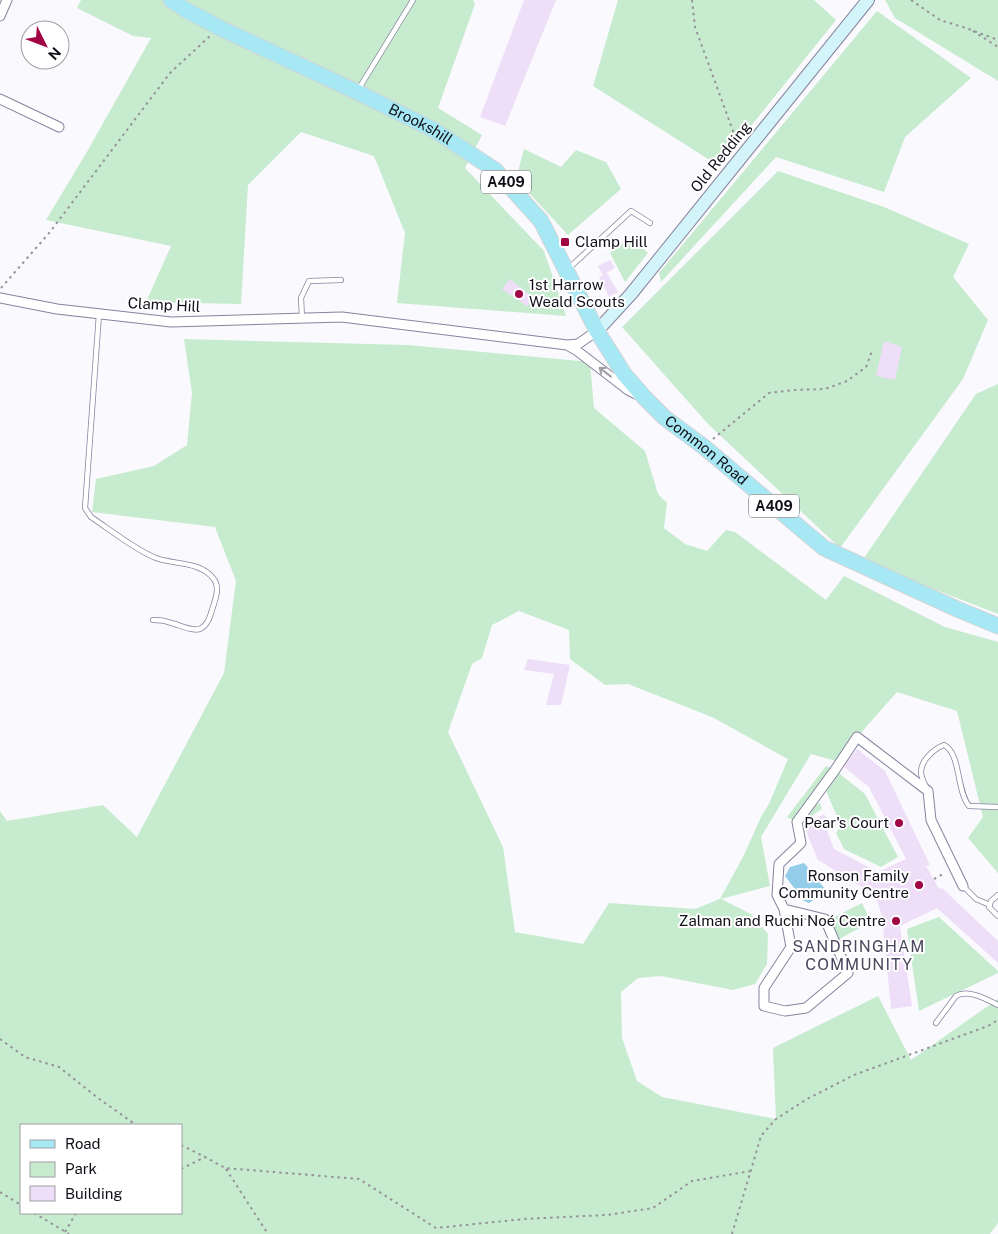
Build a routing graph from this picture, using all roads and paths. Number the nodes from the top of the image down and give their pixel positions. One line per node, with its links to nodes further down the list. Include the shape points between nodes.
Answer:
1 (7, 0): 7 (street)
2 (171, 0): 8 (main road, Brookshill / A409)
3 (413, 0): 12 (lane)
4 (692, 0): 15 (path, via 695,27)
5 (868, 0): 15 (street, Old Redding)
6 (912, 0): 9 (path, via 940,20)
7 (0, 16)
8 (220, 28): 12 (main road, Brookshill / A409); 19 (path, via 170,73 50,232)
9 (966, 28): 10 (path); 11 (path)
10 (998, 40)
11 (998, 46)
12 (357, 92): 17 (main road, Brookshill / A409, via 434,130 495,170 541,221)
13 (0, 100): 14 (street)
14 (59, 127)
15 (743, 156): 23 (street, Old Redding)
16 (650, 223): 17 (lane, via 631,211)
17 (566, 271): 23 (main road, Brookshill / A409)
18 (340, 280): 22 (lane, via 310,282 301,298)
19 (0, 289)
20 (0, 298): 21 (street, Clamp Hill)
21 (99, 314): 22 (street, Clamp Hill, via 171,322); 28 (lane, via 85,508 92,517 156,558 203,570 214,579 217,591 209,622 202,628 185,629 167,621)
22 (302, 318): 24 (street, Clamp Hill, via 342,318)
23 (597, 331): 24 (street, Clamp Hill, via 578,344); 26 (main road, Common Road / A409, via 624,374)
24 (567, 345): 26 (street, Clamp Hill, one-way to 24, via 628,390)
25 (872, 351): 27 (path, via 866,367 847,381 825,389 769,393)
26 (644, 397): 27 (main road, Common Road / A409, via 665,418)
27 (704, 447): 29 (main road, Common Road / A409, via 824,548)
28 (153, 620)
29 (998, 626)
30 (928, 791): 31 (lane, via 921,775 922,765 944,745 954,759 963,798 969,806); 32 (street, via 931,820); 37 (street, via 857,737 797,822 801,843 779,864 777,895)
31 (998, 806)
32 (954, 868): 33 (path); 34 (street)
33 (934, 879)
34 (963, 886): 36 (lane, via 976,899)
35 (998, 895): 36 (lane)
36 (990, 905): 38 (lane)
37 (784, 909): 37 (street, via 791,947 764,988 764,1006 785,1011 806,1008 848,973 825,919)
38 (998, 916)
39 (998, 1005): 41 (lane, via 982,997 960,994)
40 (998, 1020): 48 (path, via 854,1075 807,1099 776,1119 761,1136)
41 (936, 1023)
42 (0, 1039): 43 (path, via 25,1057 59,1067)
43 (135, 1124)
44 (182, 1146): 45 (path)
45 (205, 1157): 46 (path); 47 (path)
46 (182, 1168)
47 (225, 1168): 48 (path, via 359,1179 436,1228 608,1215 653,1208 692,1181); 55 (path)
48 (751, 1170): 56 (path)
49 (0, 1192): 50 (path)
50 (20, 1204)
51 (36, 1214): 53 (path)
52 (75, 1214): 53 (path)
53 (65, 1232): 54 (path)
54 (69, 1234)
55 (268, 1234)
56 (732, 1234)

